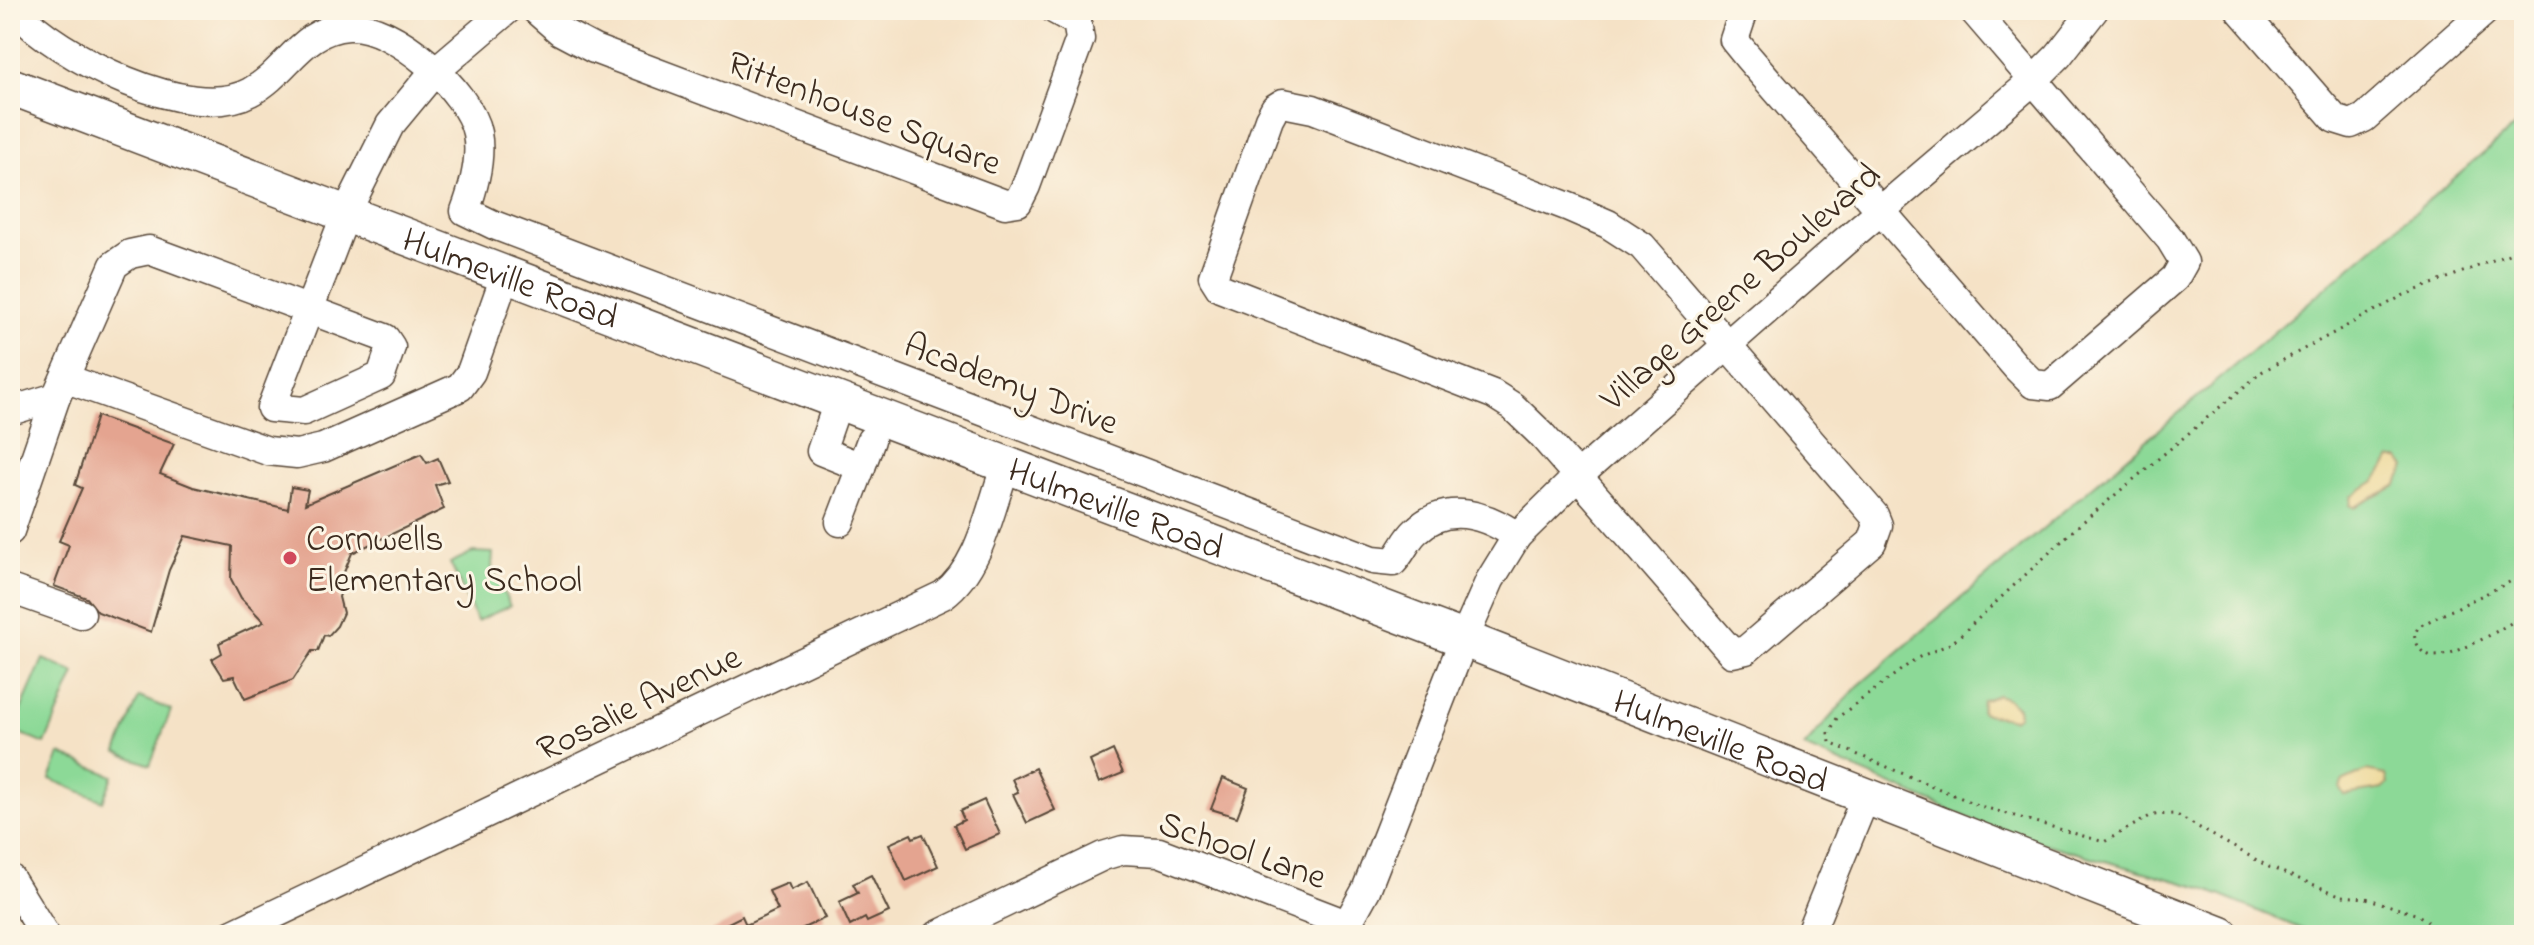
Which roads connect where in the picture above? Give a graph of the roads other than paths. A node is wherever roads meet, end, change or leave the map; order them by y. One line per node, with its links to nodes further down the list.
1 (15, 10): 10 (street)
2 (507, 10): 10 (street)
3 (536, 10): 4 (street, Rittenhouse Square)
4 (1055, 10)
5 (1744, 10): 14 (street)
6 (1973, 10): 11 (street)
7 (2094, 10): 11 (street, Village Greene Boulevard)
8 (2240, 10): 9 (street)
9 (2486, 10)
10 (433, 73): 13 (street); 26 (street, Academy Drive)
11 (2034, 80): 14 (street, Village Greene Boulevard); 14 (street)
12 (13, 93): 13 (main road, Hulmeville Road)
13 (347, 211): 15 (main road, Hulmeville Road); 17 (street)
14 (1880, 211): 16 (street, Village Greene Boulevard)
15 (505, 276): 17 (street); 18 (main road, Hulmeville Road)
16 (1728, 345): 23 (street, Village Greene Boulevard); 23 (street); 23 (street)
17 (62, 388): 19 (street); 25 (street)
18 (838, 402): 21 (main road, Hulmeville Road); 22 (street)
19 (10, 411)
20 (871, 440): 22 (street)
21 (1006, 465): 29 (main road, Hulmeville Road); 34 (street, Rosalie Avenue)
22 (861, 467): 24 (street)
23 (1577, 477): 26 (street, Village Greene Boulevard)
24 (840, 522)
25 (10, 531)
26 (1517, 536): 29 (street, Village Greene Boulevard)
27 (10, 589): 28 (street)
28 (81, 614)
29 (1464, 639): 30 (main road, Hulmeville Road); 32 (street, Village Greene Boulevard)
30 (1865, 798): 36 (street); 37 (main road, Hulmeville Road)
31 (10, 878): 33 (street)
32 (1345, 930): 35 (street, School Lane)
33 (45, 935)
34 (231, 935)
35 (938, 935)
36 (1809, 935)
37 (2221, 935)

